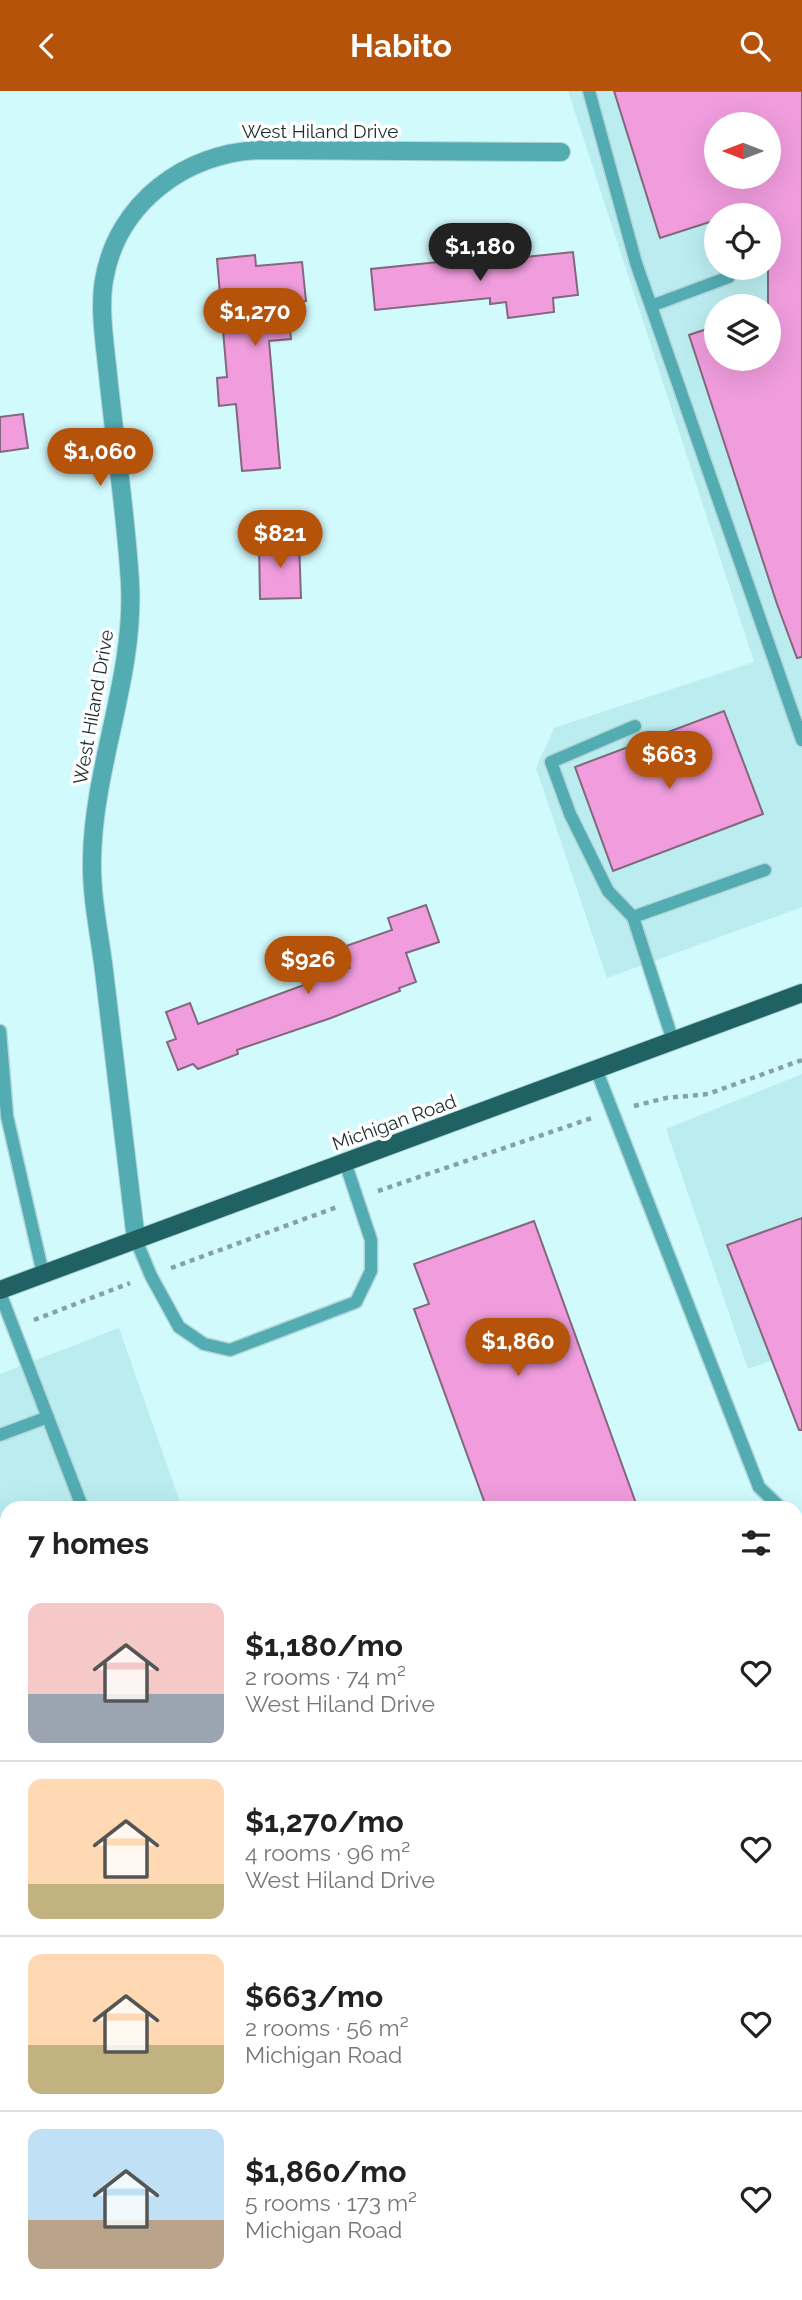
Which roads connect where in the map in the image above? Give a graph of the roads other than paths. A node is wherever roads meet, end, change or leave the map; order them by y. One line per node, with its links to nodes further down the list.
1 (589, 91): 4 (lane)
2 (561, 152): 15 (street, West Hiland Drive)
3 (721, 280): 4 (lane)
4 (651, 306): 6 (lane)
5 (635, 726): 8 (lane)
6 (802, 740)
7 (765, 870): 8 (lane)
8 (633, 917): 11 (lane)
9 (802, 993): 11 (main road, Michigan Road)
10 (0, 1031): 13 (lane)
11 (673, 1041): 12 (main road, Michigan Road)
12 (596, 1069): 14 (main road, Michigan Road); 21 (lane)
13 (3, 1118): 16 (lane)
14 (345, 1162): 15 (main road, Michigan Road); 15 (lane)
15 (136, 1240): 16 (main road, Michigan Road)
16 (43, 1274): 17 (main road, Michigan Road)
17 (0, 1292): 18 (lane)
18 (48, 1417): 19 (lane); 20 (lane)
19 (0, 1435)
20 (80, 1501)
21 (774, 1501)

